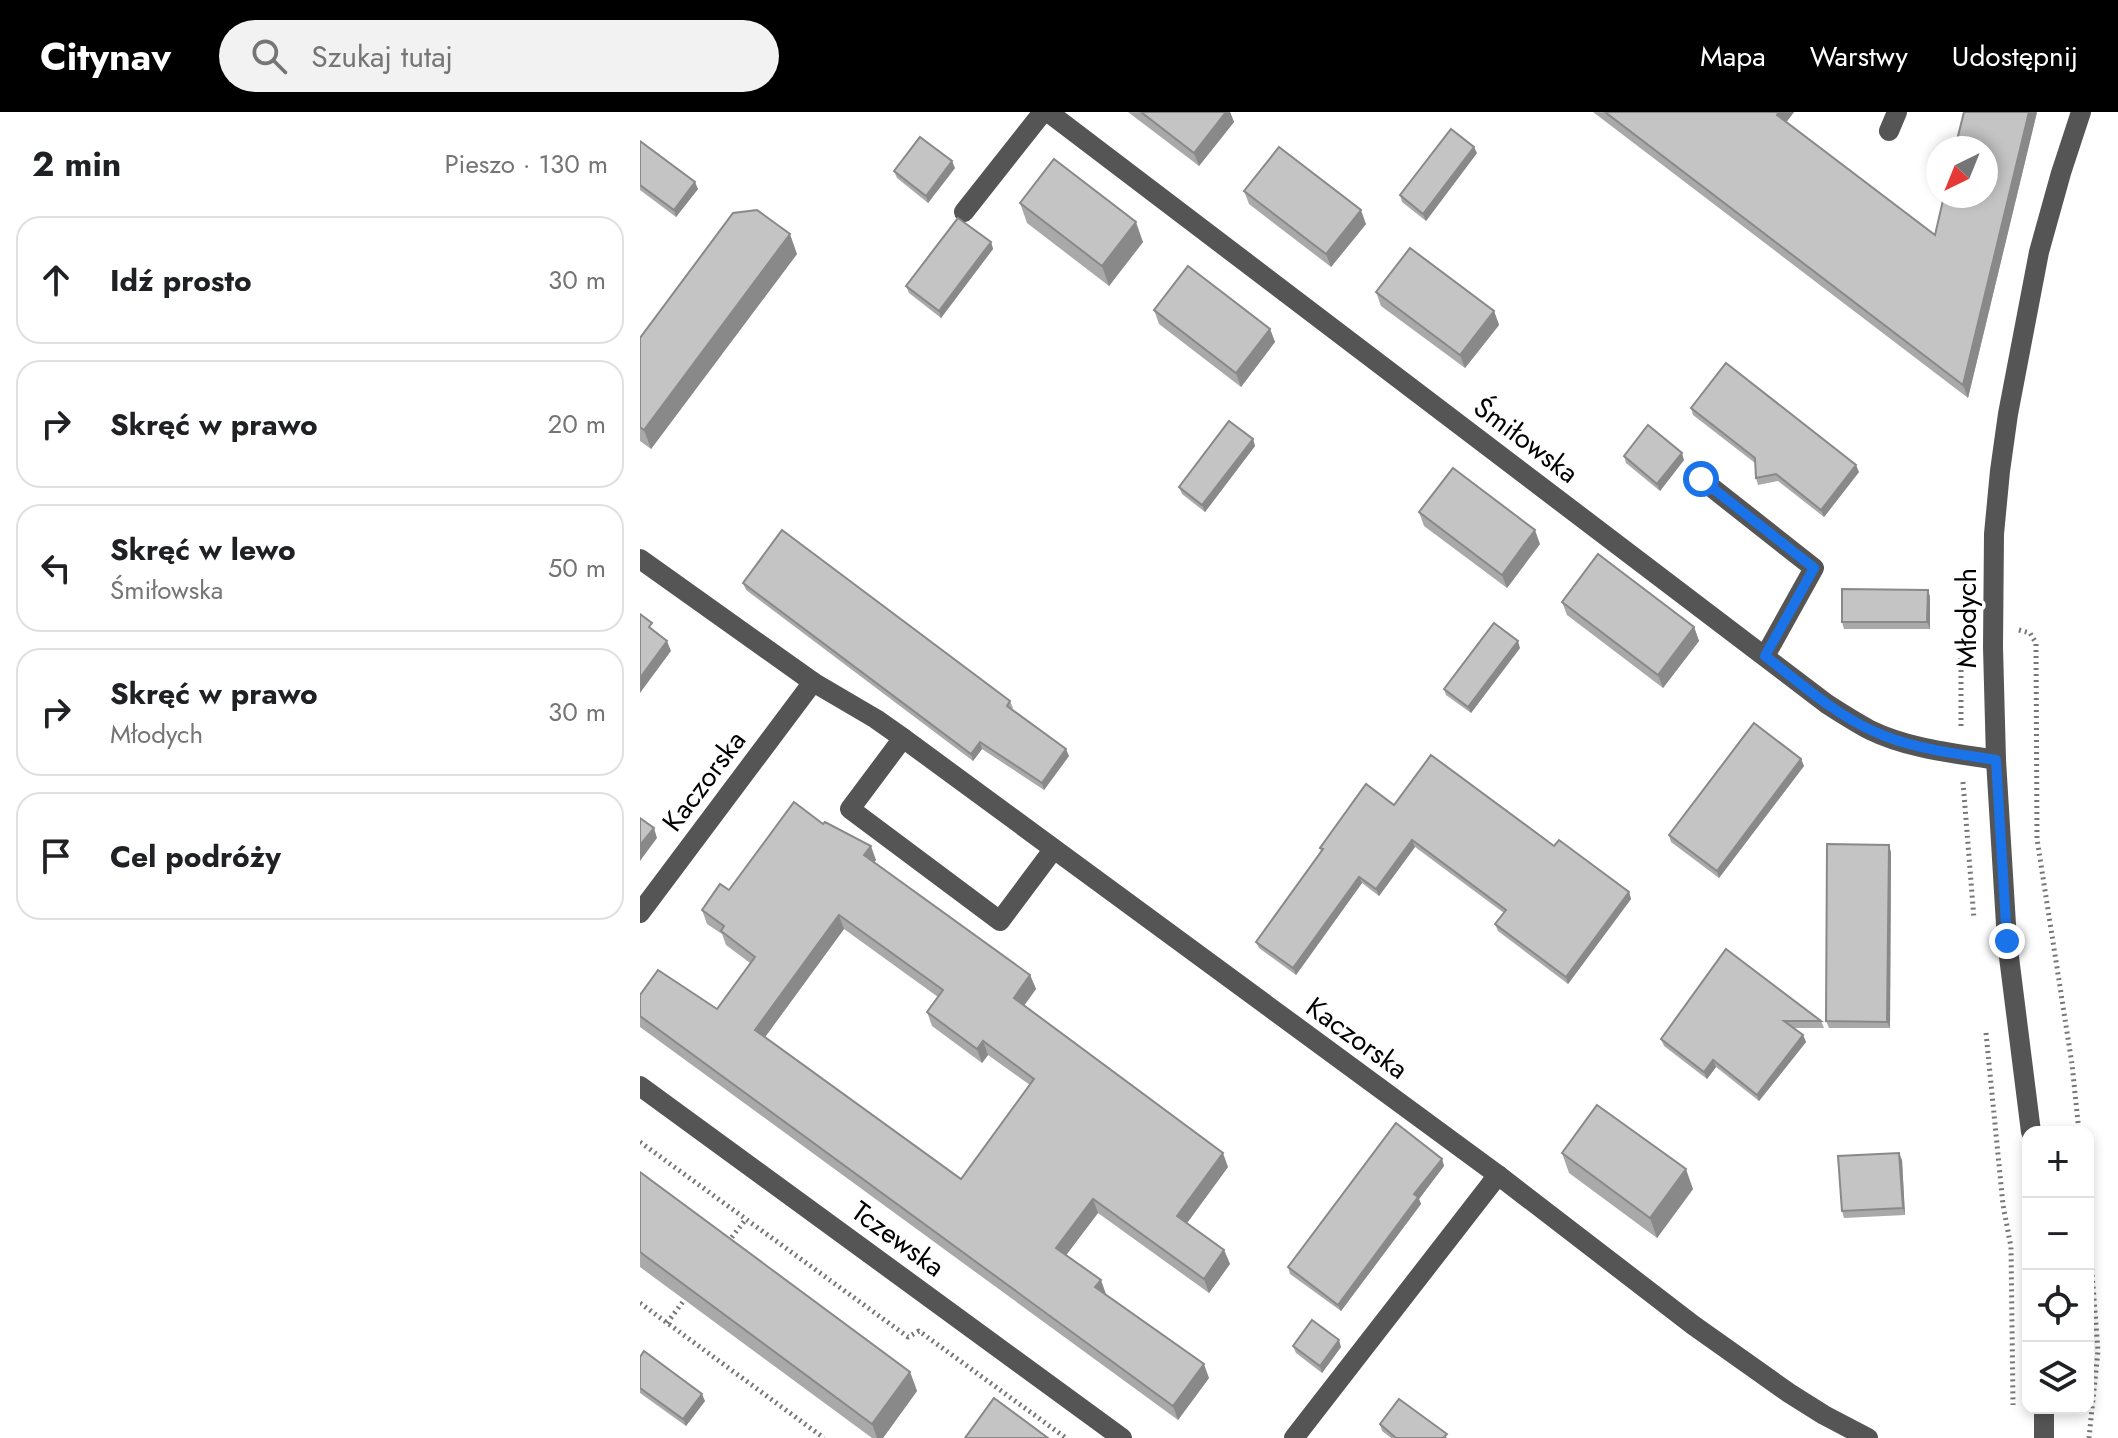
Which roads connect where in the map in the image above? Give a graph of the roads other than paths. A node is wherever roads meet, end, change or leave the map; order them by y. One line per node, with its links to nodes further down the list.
1 (1045, 112): 3 (street); 6 (street, Śmiłowska)
2 (2081, 112): 9 (street, Młodych)
3 (964, 212)
4 (1701, 479): 6 (street)
5 (640, 559): 7 (street, Kaczorska)
6 (1765, 656): 9 (street, Śmiłowska)
7 (813, 682): 8 (street, Kaczorska); 11 (street, Kaczorska)
8 (903, 738): 10 (street, Kaczorska); 10 (street)
9 (1996, 760): 13 (street, Młodych)
10 (1053, 850): 14 (street, Kaczorska)
11 (640, 913)
12 (640, 1086): 16 (street, Tczewska)
13 (2030, 1126)
14 (1498, 1175): 17 (street); 18 (street, Kaczorska)
15 (2044, 1414): 19 (street)
16 (1122, 1438)
17 (1294, 1438)
18 (1868, 1438)
19 (2044, 1438)

